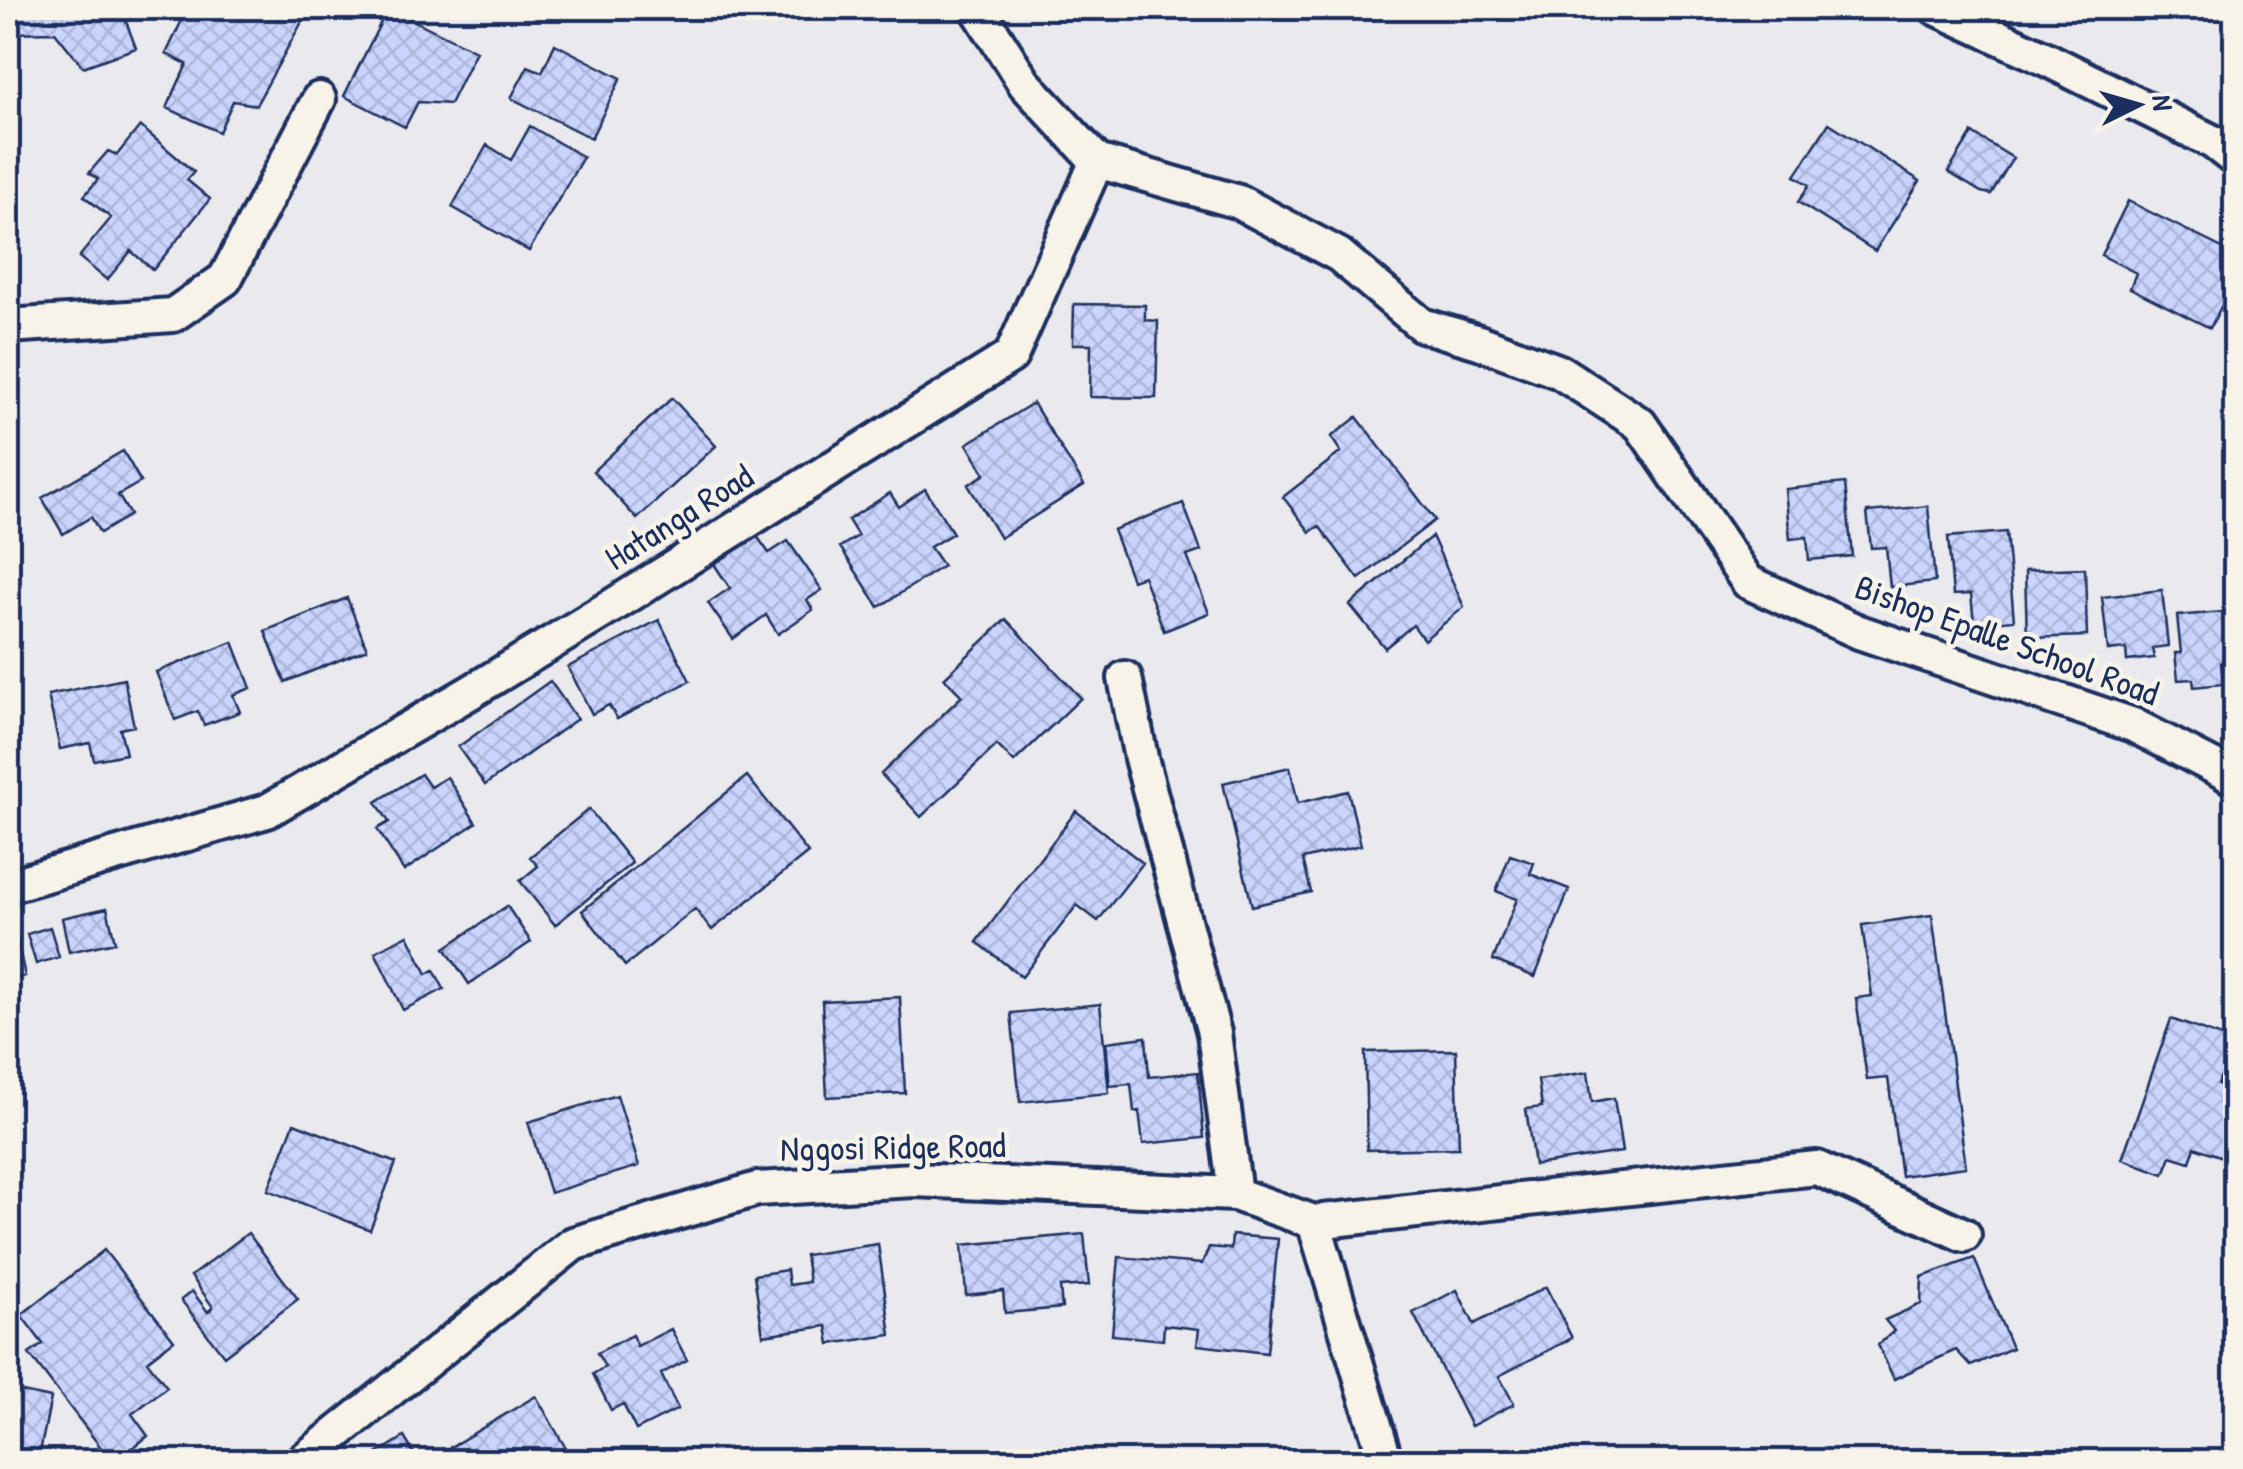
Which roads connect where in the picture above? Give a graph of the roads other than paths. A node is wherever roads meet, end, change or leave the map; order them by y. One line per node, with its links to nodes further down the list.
1 (977, 8): 4 (street)
2 (1936, 8): 5 (street)
3 (319, 99): 6 (street)
4 (1097, 160): 8 (street, Bishop Epalle School Road); 9 (street, Hatanga Road)
5 (2236, 160)
6 (8, 326)
7 (1125, 678): 10 (street)
8 (2236, 780)
9 (8, 886)
10 (1235, 1194): 11 (street, Nggosi Ridge Road); 13 (street, Nggosi Ridge Road)
11 (1314, 1222): 12 (street); 14 (street)
12 (1964, 1235)
13 (301, 1462)
14 (1386, 1462)

